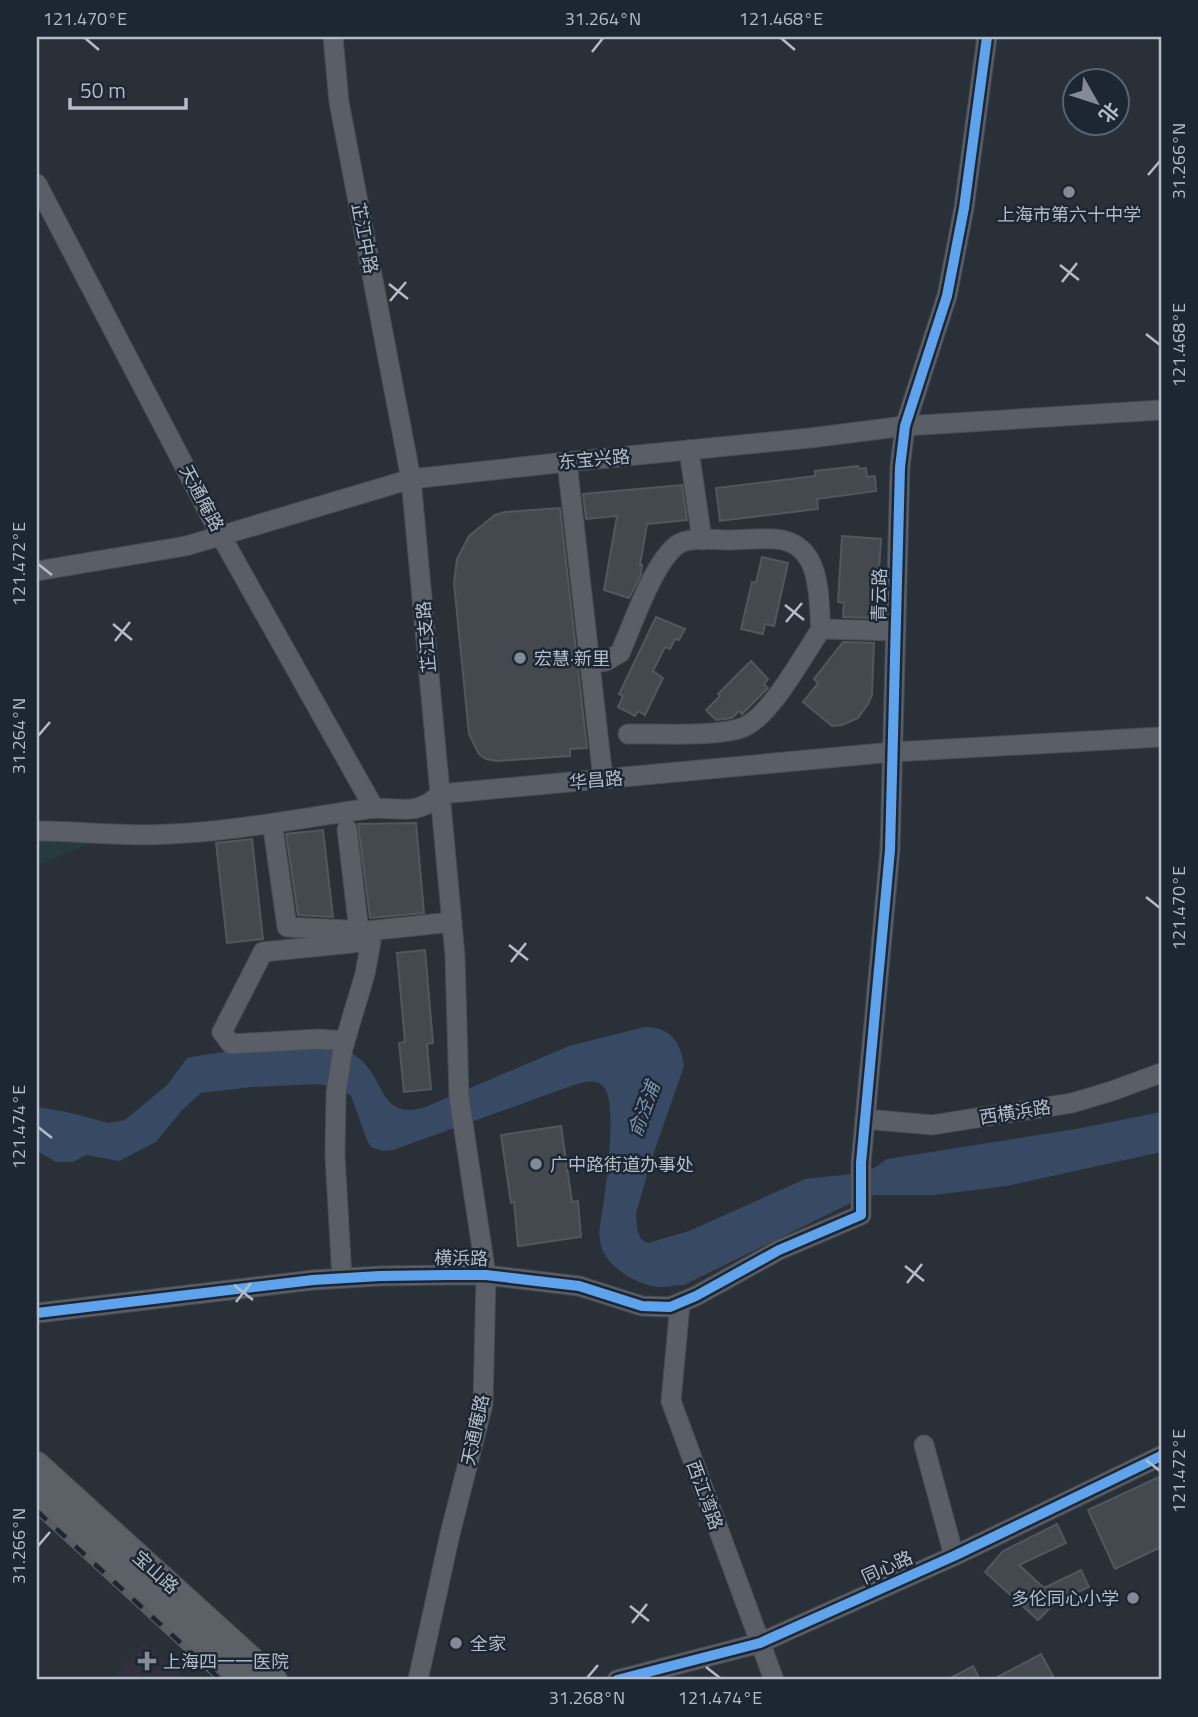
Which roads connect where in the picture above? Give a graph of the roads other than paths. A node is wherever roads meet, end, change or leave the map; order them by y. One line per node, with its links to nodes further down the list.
1 (333, 37): 8 (street, 芷江中路)
2 (987, 37): 5 (street, 青云路)
3 (37, 184): 9 (street, 天通庵路)
4 (1161, 410): 5 (street, 东宝兴路)
5 (905, 426): 6 (street, 东宝兴路); 13 (street, 青云路)
6 (689, 450): 7 (street, 东宝兴路); 10 (street)
7 (567, 461): 8 (street, 东宝兴路); 14 (street)
8 (411, 479): 9 (street, 东宝兴路); 19 (street, 芷江支路)
9 (222, 536): 11 (street, 东宝兴路); 20 (street, 天通庵路)
10 (702, 540): 12 (street); 14 (street)
11 (37, 571)
12 (821, 629): 13 (street); 15 (street)
13 (896, 631): 17 (street, 青云路)
14 (590, 663): 18 (street)
15 (628, 734)
16 (1161, 737): 17 (street, 华昌路)
17 (893, 752): 18 (street, 华昌路); 28 (street, 青云路)
18 (603, 779): 19 (street, 华昌路)
19 (440, 794): 20 (street, 华昌路); 24 (street)
20 (374, 808): 22 (street, 华昌路)
21 (347, 829): 25 (street)
22 (37, 831)
23 (274, 835): 25 (street)
24 (452, 922): 25 (street); 30 (street, 天通庵路)
25 (359, 931)
26 (344, 1045): 26 (street); 31 (street)
27 (1161, 1073): 28 (street, 西横浜路)
28 (864, 1119): 29 (street, 青云路)
29 (861, 1212): 32 (street, 横浜路)
30 (486, 1275): 31 (street, 横浜路); 32 (street, 横浜路); 42 (street, 天通庵路)
31 (342, 1278): 33 (street, 横浜路)
32 (680, 1304): 39 (street, 西江湾路)
33 (37, 1313)
34 (924, 1445): 38 (street)
35 (1161, 1456): 38 (street, 同心路)
36 (37, 1464): 41 (main road, 宝山路)
37 (37, 1494): 40 (main road, 宝山路)
38 (954, 1556): 39 (street, 同心路)
39 (760, 1643): 43 (street, 同心路); 44 (street, 西江湾路)
40 (245, 1680)
41 (275, 1680)
42 (418, 1680)
43 (617, 1680)
44 (775, 1680)

